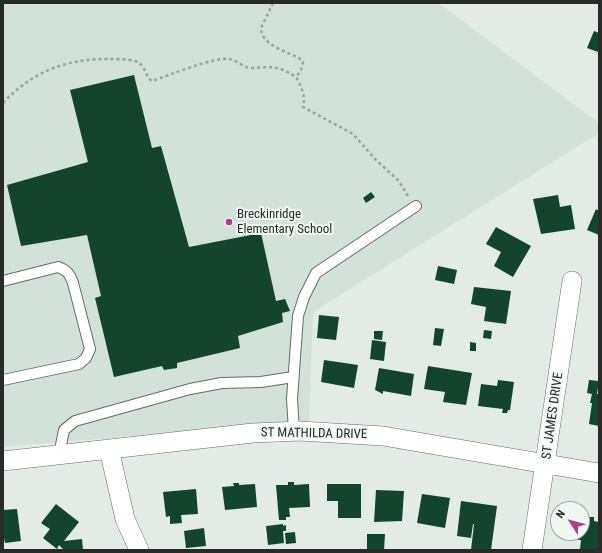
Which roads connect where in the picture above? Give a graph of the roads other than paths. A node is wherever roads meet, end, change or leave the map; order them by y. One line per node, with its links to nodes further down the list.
1 (416, 206): 4 (lane)
2 (3, 281): 5 (lane)
3 (572, 281): 10 (street, ST JAMES DRIVE)
4 (293, 377): 6 (lane); 8 (lane)
5 (3, 380)
6 (294, 431): 7 (street, ST MATHILDA DRIVE); 10 (street, ST MATHILDA DRIVE)
7 (109, 450): 8 (street, ST MATHILDA DRIVE); 12 (street)
8 (60, 455): 9 (street, ST MATHILDA DRIVE)
9 (3, 461)
10 (546, 464): 11 (street, ST MATHILDA DRIVE); 13 (street, ST JAMES DRIVE)
11 (599, 473)
12 (139, 550)
13 (532, 550)

